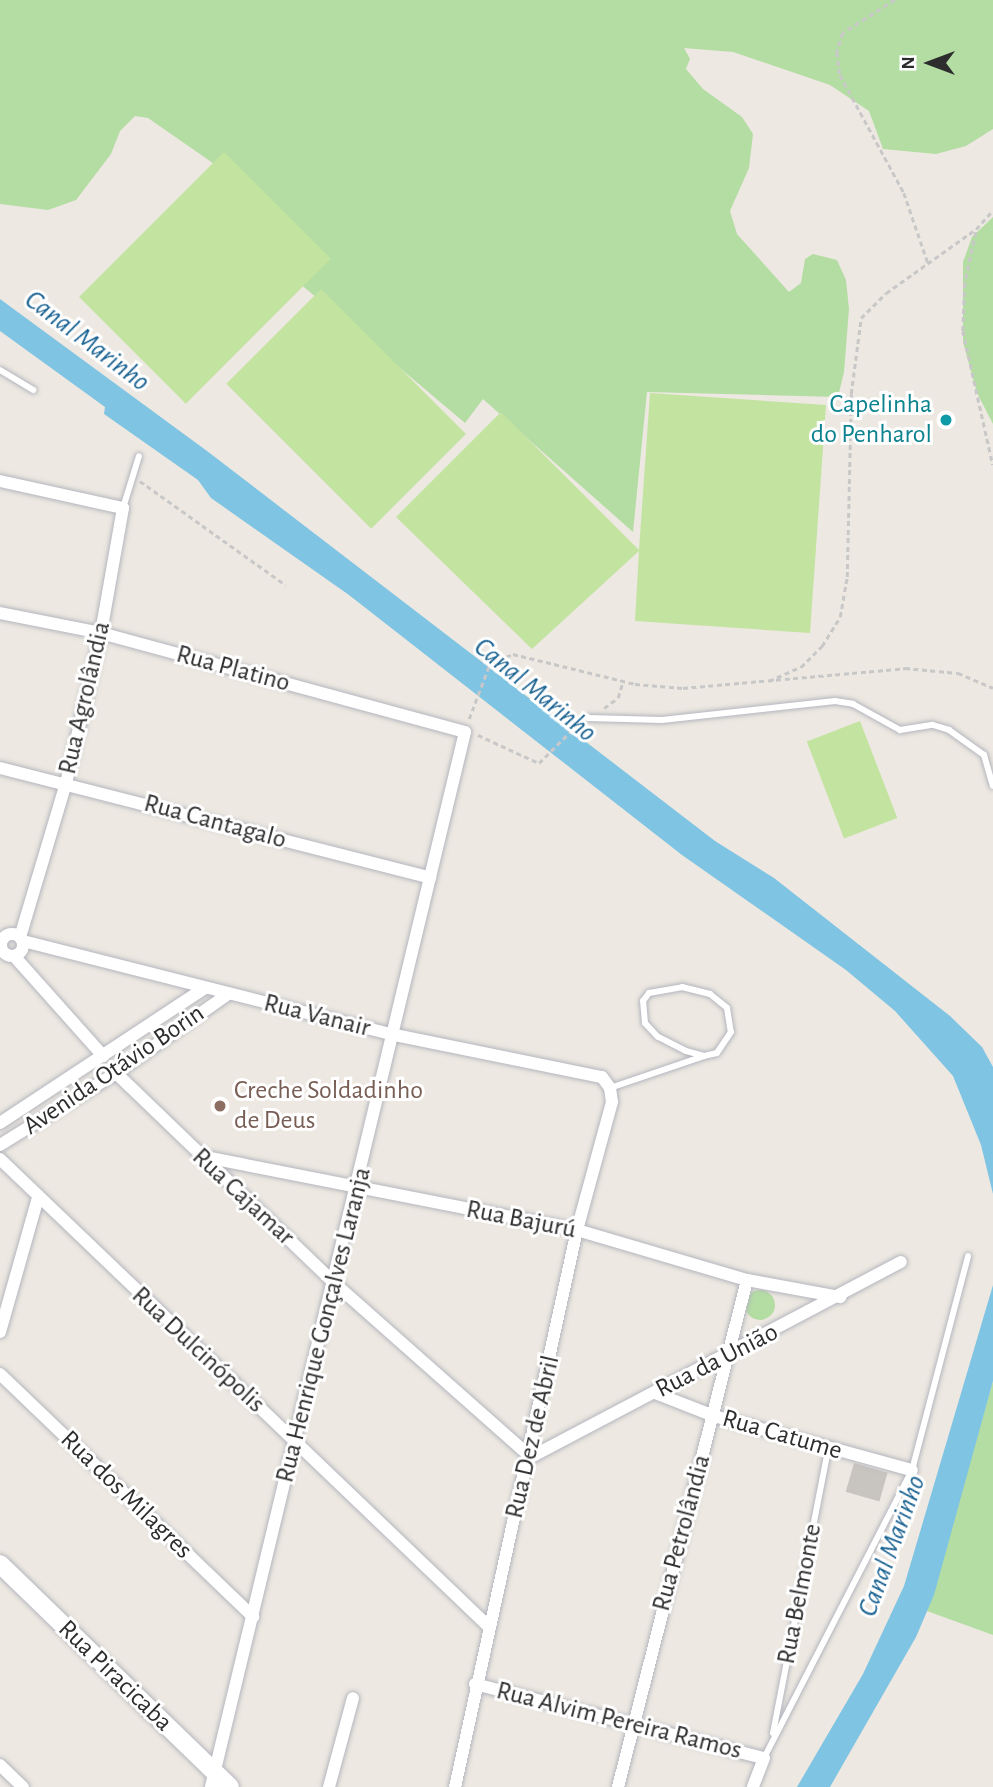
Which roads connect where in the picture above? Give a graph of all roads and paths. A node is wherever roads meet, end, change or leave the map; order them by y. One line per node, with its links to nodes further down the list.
1 (895, 0): 4 (path)
2 (993, 210): 3 (path)
3 (976, 229): 4 (path); 8 (path)
4 (928, 263): 15 (path)
5 (0, 370): 6 (lane)
6 (33, 390)
7 (139, 456): 9 (lane, Rua Agrolândia)
8 (993, 465)
9 (134, 477): 11 (lane, Rua Agrolândia); 12 (path)
10 (0, 481): 11 (street)
11 (123, 508): 14 (street, Rua Agrolândia)
12 (286, 585)
13 (0, 612): 14 (street, Rua Platino)
14 (100, 634): 19 (street, Rua Platino); 21 (street, Rua Agrolândia)
15 (766, 682): 16 (path); 19 (path)
16 (993, 688)
17 (588, 718): 22 (lane)
18 (572, 730): 19 (path)
19 (465, 732): 23 (street, Rua Henrique Gonçalves Laranja)
20 (0, 768): 21 (street, Rua Cantagalo)
21 (66, 783): 23 (street, Rua Cantagalo); 25 (street, Rua Agrolândia)
22 (993, 786)
23 (430, 878): 29 (street, Rua Henrique Gonçalves Laranja)
24 (1, 938): 25 (street); 26 (street)
25 (21, 939): 26 (street); 27 (street, Rua Vanair)
26 (14, 956): 30 (street)
27 (205, 988): 28 (street, Rua Vanair); 30 (street, Avenida Otávio Borin)
28 (228, 994): 29 (street, Rua Vanair); 32 (street, Avenida Otávio Borin)
29 (395, 1035): 33 (street, Rua Vanair); 38 (street, Rua Henrique Gonçalves Laranja)
30 (103, 1056): 34 (street, Avenida Otávio Borin)
31 (704, 1056): 31 (lane); 33 (lane)
32 (117, 1073): 35 (street, Avenida Otávio Borin); 36 (street, Rua Cajamar)
33 (610, 1088): 40 (street, Rua Dez de Abril)
34 (0, 1123)
35 (0, 1145)
36 (200, 1156): 38 (street, Rua Bajurú); 44 (street, Rua Cajamar)
37 (0, 1159): 39 (street, Rua Dulcinópolis)
38 (357, 1188): 40 (street, Rua Bajurú); 44 (street, Rua Henrique Gonçalves Laranja)
39 (38, 1198): 46 (street); 51 (street, Rua Dulcinópolis)
40 (577, 1230): 43 (street, Rua Bajurú); 53 (street, Rua Dez de Abril)
41 (968, 1256): 54 (lane)
42 (901, 1262): 45 (street, Rua da União)
43 (747, 1280): 45 (street, Rua Bajurú); 47 (street, Rua Petrolândia)
44 (333, 1282): 51 (street, Rua Henrique Gonçalves Laranja); 53 (street, Rua Cajamar)
45 (840, 1297): 47 (street, Rua da União)
46 (0, 1332)
47 (730, 1354): 49 (street, Rua da União); 50 (street, Rua Petrolândia)
48 (0, 1374): 56 (street, Rua dos Milagres)
49 (654, 1393): 50 (street, Rua Catume); 53 (street, Rua da União)
50 (714, 1416): 52 (street, Rua Catume); 60 (street, Rua Petrolândia)
51 (296, 1442): 56 (street, Rua Henrique Gonçalves Laranja); 57 (street, Rua Dulcinópolis)
52 (828, 1450): 54 (street, Rua Catume); 61 (lane, Rua Belmonte)
53 (530, 1457): 57 (street, Rua Dez de Abril)
54 (912, 1470): 61 (lane)
55 (0, 1564): 64 (street, Rua Piracicaba)
56 (253, 1617): 64 (street, Rua Henrique Gonçalves Laranja)
57 (488, 1626): 58 (street, Rua Dez de Abril)
58 (475, 1684): 60 (street, Rua Alvim Pereira Ramos); 68 (street, Rua Dez de Abril)
59 (353, 1698): 67 (street)
60 (631, 1726): 62 (street, Rua Alvim Pereira Ramos); 69 (street, Rua Petrolândia)
61 (772, 1739): 62 (lane)
62 (764, 1758): 70 (street)
63 (0, 1765): 65 (street)
64 (213, 1779): 66 (street, Rua Piracicaba)
65 (23, 1787)
66 (230, 1787)
67 (329, 1787)
68 (455, 1787)
69 (618, 1787)
70 (753, 1787)

